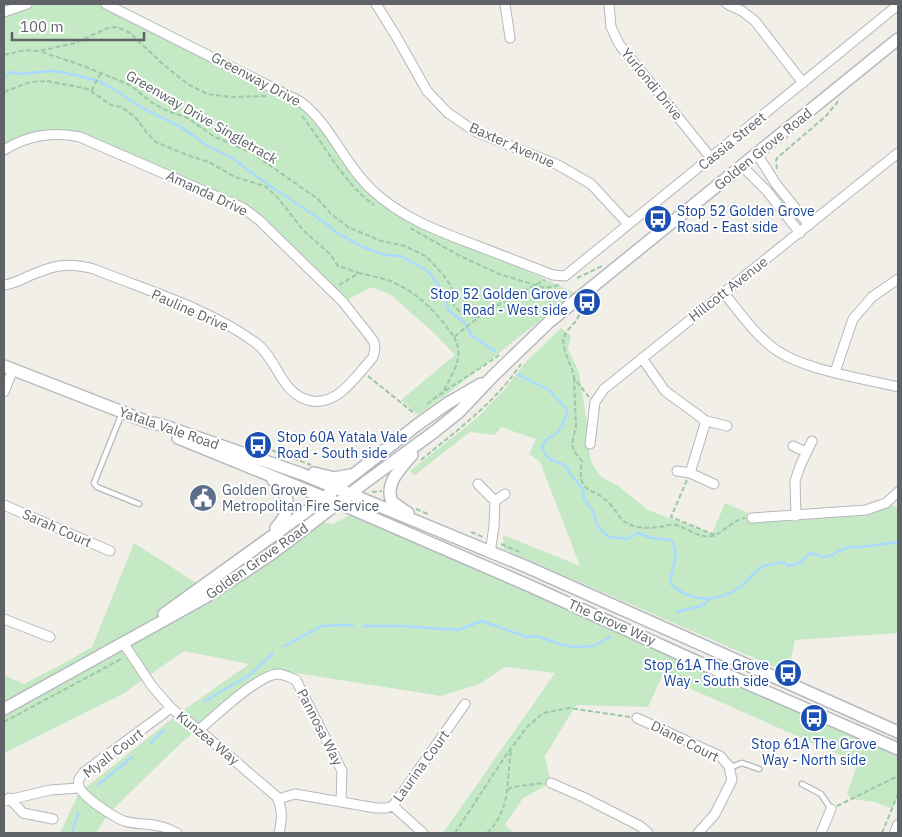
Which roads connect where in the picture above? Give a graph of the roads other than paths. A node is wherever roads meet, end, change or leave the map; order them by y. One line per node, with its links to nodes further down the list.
1 (22, 4): 8 (street)
2 (106, 4): 22 (street, Greenway Drive)
3 (505, 4): 9 (street)
4 (608, 4): 15 (street, Yurlondi Drive)
5 (727, 4): 11 (street)
6 (379, 5): 19 (street, Baxter Avenue)
7 (898, 5): 11 (street, Cassia Street)
8 (4, 12)
9 (510, 38)
10 (898, 38): 14 (main road, Golden Grove Road)
11 (803, 83): 15 (street, Cassia Street)
12 (4, 150): 27 (street, Amanda Drive)
13 (898, 153): 20 (street, Hillcott Avenue)
14 (757, 154): 16 (main road, Golden Grove Road); 17 (street)
15 (711, 158): 19 (street, Cassia Street)
16 (742, 166): 18 (street); 30 (main road, Golden Grove Road)
17 (776, 184): 18 (street); 20 (street)
18 (768, 192): 21 (street)
19 (628, 224): 22 (street, Cassia Street)
20 (809, 225): 21 (street, Hillcott Avenue)
21 (800, 233): 25 (street, Hillcott Avenue)
22 (565, 276)
23 (898, 279): 29 (street)
24 (4, 285): 27 (street, Pauline Drive)
25 (724, 293): 26 (street, Hillcott Avenue); 29 (street)
26 (642, 358): 34 (street); 39 (street, Hillcott Avenue)
27 (369, 362)
28 (8, 368): 32 (street); 33 (main road, Yatala Vale Road)
29 (835, 372): 31 (street)
30 (493, 376): 37 (main road, Golden Grove Road); 44 (main road, Golden Grove Road)
31 (898, 386)
32 (4, 392)
33 (122, 412): 35 (main road, Yatala Vale Road); 56 (lane)
34 (706, 421): 36 (street); 45 (street)
35 (148, 422): 42 (main road, Yatala Vale Road); 46 (main road)
36 (727, 426)
37 (434, 432): 51 (main road, Golden Grove Road); 60 (main road)
38 (812, 440): 41 (street)
39 (590, 444)
40 (793, 446): 41 (street)
41 (806, 452): 58 (street)
42 (279, 465): 44 (main road); 49 (main road, Yatala Vale Road)
43 (677, 471): 45 (street)
44 (355, 473): 49 (main road, Golden Grove Road)
45 (690, 473): 48 (street)
46 (264, 474): 53 (main road); 61 (main road)
47 (478, 484): 54 (street)
48 (714, 484)
49 (335, 488): 51 (main road, The Grove Way); 53 (main road, Golden Grove Road)
50 (898, 492): 58 (street)
51 (349, 494): 55 (main road, Golden Grove Road); 60 (main road, The Grove Way)
52 (505, 494): 54 (street)
53 (324, 498): 55 (main road, The Grove Way); 61 (main road, Golden Grove Road)
54 (495, 501): 63 (street)
55 (338, 503): 66 (main road, Golden Grove Road); 73 (main road, The Grove Way)
56 (138, 504)
57 (4, 505): 62 (street, Sarah Court)
58 (796, 516): 59 (street)
59 (750, 518)
60 (465, 536): 63 (main road, The Grove Way)
61 (267, 539): 66 (main road, Golden Grove Road)
62 (110, 551)
63 (490, 553): 72 (main road, The Grove Way)
64 (4, 619): 65 (street)
65 (50, 637)
66 (126, 642): 68 (street, Kunzea Way); 69 (main road, Golden Grove Road)
67 (465, 704): 82 (street, Laurina Court)
68 (171, 708): 71 (street, Kunzea Way); 78 (street, Myall Court)
69 (4, 709)
70 (637, 718): 74 (street, Diane Court)
71 (199, 730): 80 (street, Kunzea Way); 81 (street, Pannosa Way)
72 (898, 732)
73 (898, 750)
74 (729, 768): 75 (lane, Diane Court); 90 (street, Diane Court)
75 (759, 769)
76 (551, 783): 89 (street)
77 (802, 784): 83 (lane)
78 (79, 788): 79 (street); 86 (street, Myall Court)
79 (7, 800): 84 (street)
80 (278, 800): 81 (street, Laurina Court); 87 (street)
81 (340, 801): 82 (street, Laurina Court)
82 (393, 806): 88 (street)
83 (831, 809): 91 (street)
84 (53, 819)
85 (898, 825): 92 (street)
86 (177, 833)
87 (279, 833)
88 (423, 833)
89 (648, 833)
90 (698, 833)
91 (821, 833)
92 (895, 833)

